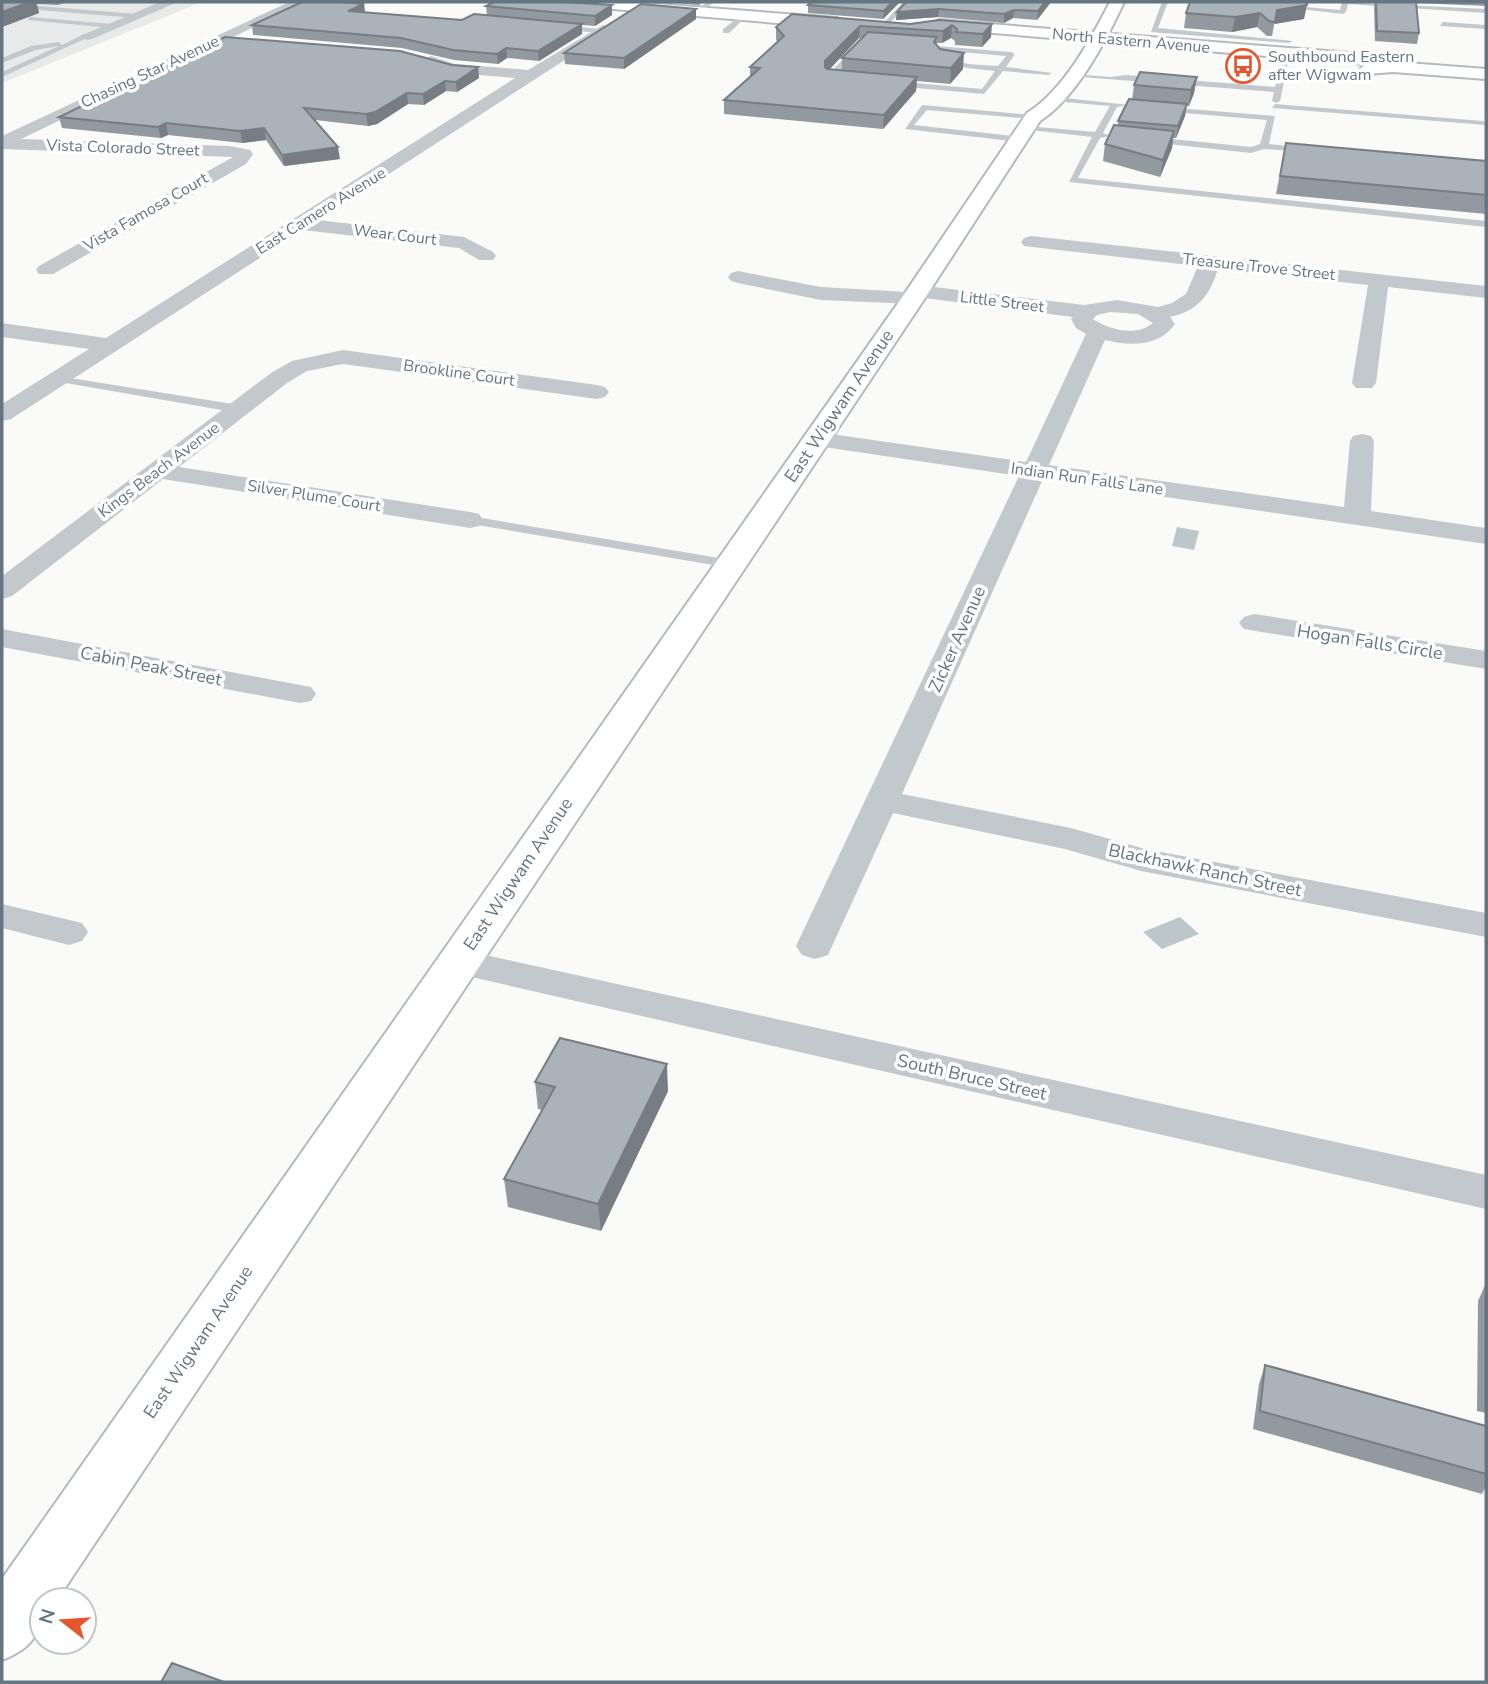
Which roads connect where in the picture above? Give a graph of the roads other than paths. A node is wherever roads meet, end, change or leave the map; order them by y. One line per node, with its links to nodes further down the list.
1 (22, 2): 11 (lane)
2 (171, 2): 18 (street)
3 (299, 2): 32 (street, Chasing Star Avenue)
4 (578, 2): 14 (main road)
5 (711, 2): 16 (lane)
6 (907, 2): 23 (lane)
7 (1117, 2): 41 (main road)
8 (1166, 2): 37 (lane)
9 (1322, 2): 10 (lane)
10 (1345, 2): 12 (lane); 15 (lane)
11 (4, 4): 18 (lane)
12 (1295, 4): 13 (lane); 20 (lane)
13 (1282, 6)
14 (639, 7): 16 (main road); 29 (street, East Camero Avenue)
15 (1486, 11)
16 (697, 12): 17 (main road)
17 (746, 15): 23 (main road); 30 (lane)
18 (136, 16): 24 (street)
19 (15, 18): 24 (lane)
20 (1293, 19)
21 (1086, 20): 41 (main road)
22 (1443, 24): 26 (lane)
23 (868, 25): 27 (main road)
24 (111, 26): 31 (street)
25 (545, 26): 29 (lane)
26 (1486, 27)
27 (910, 28): 35 (main road); 41 (main road, North Eastern Avenue)
28 (1291, 30): 37 (lane)
29 (600, 31): 40 (street, East Camero Avenue)
30 (726, 31)
31 (87, 36): 34 (lane)
32 (219, 39): 33 (street); 62 (street, Chasing Star Avenue)
33 (245, 41)
34 (73, 42): 38 (lane); 43 (lane)
35 (950, 43): 39 (lane); 39 (lane); 39 (lane); 41 (main road)
36 (414, 57): 40 (street)
37 (1286, 59): 41 (main road); 42 (main road); 48 (lane); 49 (lane)
38 (2, 61)
39 (1000, 69): 41 (lane)
40 (535, 72): 66 (street, East Camero Avenue)
41 (1058, 74): 45 (main road, East Wigwam Avenue); 45 (main road, East Wigwam Avenue); 50 (lane); 55 (lane); 58 (lane); 59 (lane); 75 (main road, East Wigwam Avenue)
42 (1486, 74)
43 (2, 75)
44 (1227, 75): 46 (lane)
45 (1072, 76): 47 (lane)
46 (1126, 77): 47 (lane); 49 (lane)
47 (1111, 79): 50 (lane)
48 (1267, 79)
49 (1279, 90): 52 (lane)
50 (1096, 103): 51 (lane)
51 (1115, 104): 53 (lane); 59 (lane)
52 (1275, 106): 56 (lane); 57 (lane)
53 (1141, 107)
54 (1154, 108): 56 (lane)
55 (971, 111): 58 (lane); 58 (lane)
56 (1272, 118): 63 (lane)
57 (1485, 125)
58 (955, 132)
59 (1098, 135): 60 (lane); 67 (lane)
60 (1111, 137)
61 (1139, 139): 63 (lane)
62 (2, 143): 65 (street, Vista Colorado Street)
63 (1264, 146): 64 (lane)
64 (1319, 150)
65 (244, 154): 71 (street, Vista Famosa Court)
66 (301, 224): 69 (street, Wear Court); 79 (street, East Camero Avenue)
67 (1486, 224)
68 (1031, 242): 70 (street, Treasure Trove Street)
69 (486, 256)
70 (1210, 262): 73 (street, Treasure Trove Street); 76 (street)
71 (46, 270)
72 (738, 277): 75 (street, Little Street)
73 (1378, 280): 74 (street, Treasure Trove Street); 82 (street)
74 (1486, 292)
75 (915, 294): 77 (street, Little Street); 86 (main road, East Wigwam Avenue)
76 (1157, 314): 77 (street); 77 (street, Little Street)
77 (1092, 322): 89 (street, Zicker Avenue)
78 (2, 330): 79 (street)
79 (111, 345): 81 (street, East Camero Avenue)
80 (321, 359): 83 (street, Brookline Court); 84 (street, Kings Beach Avenue)
81 (58, 379): 84 (lane); 85 (street, East Camero Avenue)
82 (1364, 383)
83 (597, 391)
84 (239, 409): 88 (street, Kings Beach Avenue)
85 (2, 414)
86 (817, 439): 89 (street, Indian Run Falls Lane); 93 (main road, East Wigwam Avenue)
87 (1362, 441): 90 (street)
88 (158, 471): 91 (street, Silver Plume Court); 94 (street, Kings Beach Avenue)
89 (1033, 471): 90 (street, Indian Run Falls Lane); 99 (street, Zicker Avenue)
90 (1357, 517): 92 (street, Indian Run Falls Lane)
91 (470, 520): 93 (lane)
92 (1486, 536)
93 (731, 564): 104 (main road, East Wigwam Avenue)
94 (2, 590)
95 (1254, 623): 97 (street, Hogan Falls Circle)
96 (2, 638): 98 (street, Cabin Peak Street)
97 (1486, 660)
98 (300, 694)
99 (883, 801): 101 (street, Blackhawk Ranch Street); 103 (street, Zicker Avenue)
100 (2, 916): 102 (street)
101 (1486, 925)
102 (69, 932)
103 (815, 946)
104 (458, 962): 105 (street, South Bruce Street); 106 (main road, East Wigwam Avenue)
105 (1486, 1192)
106 (2, 1630)

